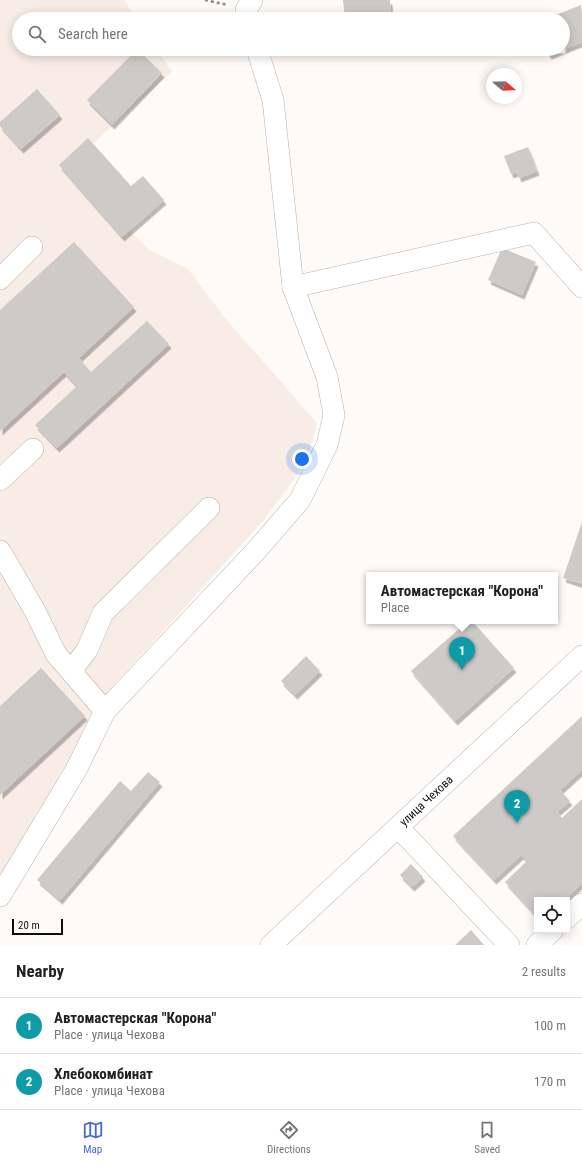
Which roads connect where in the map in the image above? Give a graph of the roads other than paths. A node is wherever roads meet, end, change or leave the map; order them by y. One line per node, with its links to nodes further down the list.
1 (260, 56): 4 (street)
2 (32, 247): 3 (street)
3 (0, 279)
4 (293, 287): 5 (street); 12 (street)
5 (582, 287)
6 (33, 449): 7 (street)
7 (0, 480)
8 (209, 508): 11 (street)
9 (0, 551): 11 (street)
10 (582, 656): 13 (street, улица Чехова)
11 (71, 671): 12 (street)
12 (105, 711): 14 (street)
13 (398, 827): 18 (street, улица Чехова); 19 (street)
14 (0, 896)
15 (582, 904): 16 (street)
16 (570, 915)
17 (550, 933): 20 (street)
18 (271, 945)
19 (509, 945)
20 (537, 945)

